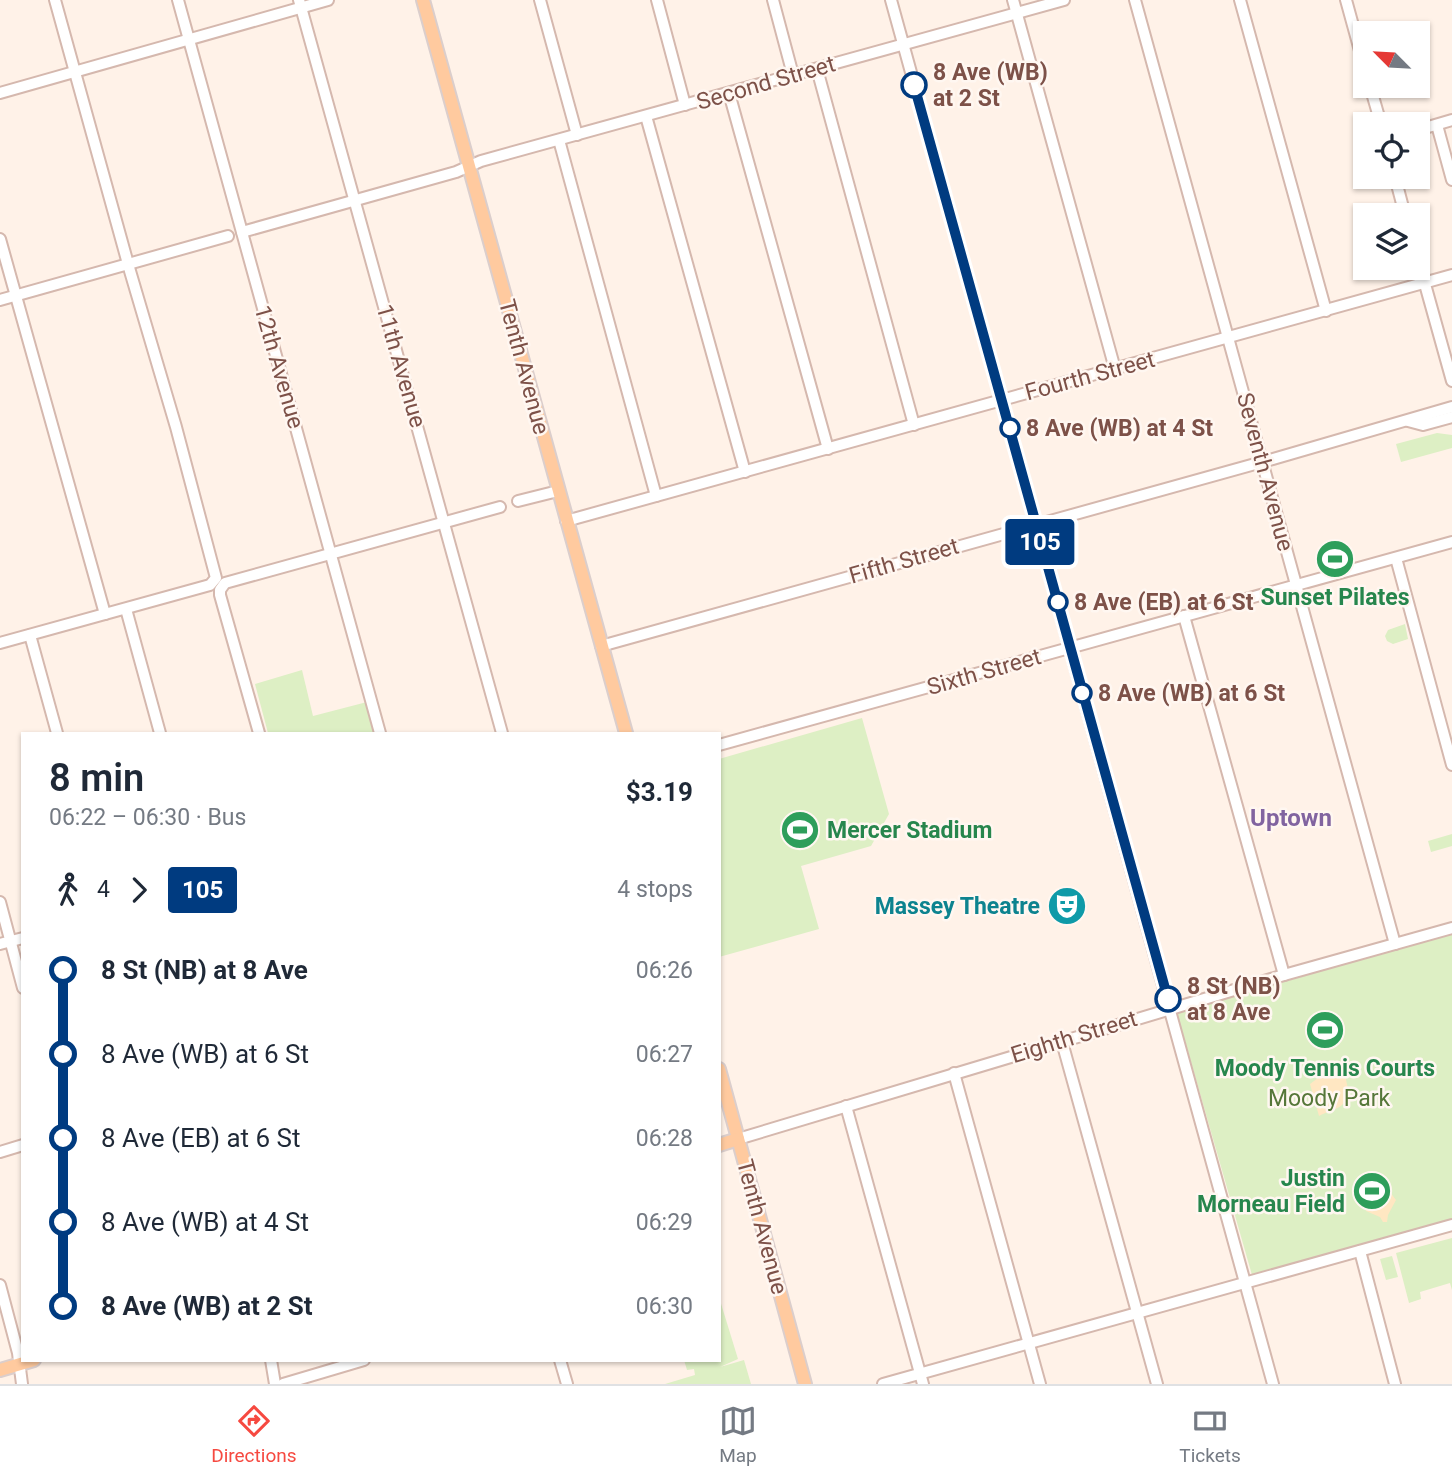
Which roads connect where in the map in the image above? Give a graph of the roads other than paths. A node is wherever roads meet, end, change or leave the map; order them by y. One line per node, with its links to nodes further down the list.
1 (55, 0): 20 (street)
2 (178, 0): 17 (street, 12th Avenue)
3 (328, 0): 14 (street)
4 (423, 0): 31 (main road, Tenth Avenue)
5 (540, 0): 29 (street)
6 (657, 0): 24 (street)
7 (773, 0): 21 (street)
8 (891, 0): 18 (street)
9 (1013, 0): 15 (street)
10 (1064, 0): 15 (street, Second Street)
11 (1135, 0): 44 (street, Seventh Avenue)
12 (1240, 0): 43 (street)
13 (1346, 0): 16 (street)
14 (300, 4): 17 (street); 33 (street, 11th Avenue)
15 (1016, 13): 18 (street, Second Street); 45 (street)
16 (1353, 25)
17 (188, 39): 20 (street); 34 (street, 12th Avenue)
18 (903, 45): 19 (street, Second Street); 47 (street)
19 (817, 69): 21 (street, Second Street); 51 (street)
20 (75, 71): 22 (street); 37 (street)
21 (793, 75): 23 (street, Second Street)
22 (0, 93)
23 (729, 93): 24 (street, Second Street); 52 (street)
24 (685, 105): 25 (street, Second Street)
25 (646, 116): 29 (street, Second Street); 54 (street)
26 (1452, 120): 27 (street)
27 (1437, 125): 28 (street); 32 (street)
28 (1430, 127)
29 (577, 135): 30 (street, Second Street)
30 (559, 140): 31 (street, Second Street); 56 (street)
31 (469, 166): 33 (street, Second Street); 55 (main road, Tenth Avenue)
32 (1452, 180)
33 (355, 200): 34 (street, Second Street); 60 (street, 11th Avenue)
34 (242, 232): 63 (street, 12th Avenue)
35 (228, 236): 37 (street)
36 (0, 239): 41 (street)
37 (128, 264): 41 (street); 65 (street)
38 (1452, 275): 40 (street, Fourth Street)
39 (1423, 280): 40 (street)
40 (1424, 284): 43 (street, Fourth Street); 46 (street)
41 (15, 296): 42 (street); 68 (street)
42 (0, 300)
43 (1326, 311): 44 (street, Fourth Street)
44 (1228, 338): 45 (street, Fourth Street); 53 (street, Seventh Avenue)
45 (1115, 369): 47 (street, Fourth Street)
46 (1452, 381)
47 (1002, 401): 51 (street, Fourth Street); 61 (street)
48 (1452, 407): 50 (street, Fifth Street)
49 (1452, 418): 50 (street, Fifth Street)
50 (1408, 421): 53 (street, Fifth Street)
51 (914, 425): 52 (street, Fourth Street)
52 (828, 449): 54 (street, Fourth Street)
53 (1263, 462): 61 (street, Fifth Street); 66 (street, Seventh Avenue)
54 (745, 472): 56 (street, Fourth Street)
55 (558, 491): 57 (street); 59 (main road, Tenth Avenue)
56 (656, 496): 59 (street, Fourth Street)
57 (518, 501)
58 (500, 506): 60 (street)
59 (566, 521): 72 (main road, Tenth Avenue)
60 (444, 522): 63 (street); 78 (street, 11th Avenue)
61 (1035, 525): 72 (street, Fifth Street); 73 (street)
62 (1452, 542): 64 (street, Sixth Street)
63 (331, 552): 65 (street); 77 (street, 12th Avenue)
64 (1396, 558): 66 (street, Sixth Street); 81 (street)
65 (219, 583): 67 (street); 76 (street)
66 (1297, 585): 69 (street, Sixth Street); 85 (street, Seventh Avenue)
67 (126, 609): 68 (street); 75 (street)
68 (105, 614): 70 (street)
69 (1184, 616): 73 (street, Sixth Street); 86 (street)
70 (30, 635): 71 (street); 74 (street)
71 (0, 643)
72 (601, 646): 79 (main road, Tenth Avenue)
73 (1069, 648): 80 (street, Sixth Street); 88 (street)
74 (57, 732)
75 (159, 732)
76 (260, 732)
77 (380, 732)
78 (502, 732)
79 (626, 732)
80 (721, 744)
81 (1452, 765)
82 (0, 902): 84 (street)
83 (1452, 928): 85 (street, Eighth Street)
84 (5, 943): 87 (street)
85 (1395, 944): 86 (street, Eighth Street)
86 (1284, 975): 88 (street, Eighth Street)
87 (21, 983)
88 (1170, 1009): 89 (street, Eighth Street); 99 (street)
89 (1062, 1042): 90 (street, Eighth Street); 101 (street)
90 (954, 1073): 92 (street, Eighth Street); 102 (street)
91 (721, 1076): 93 (main road, Tenth Avenue)
92 (846, 1106): 93 (street, Eighth Street); 109 (street)
93 (738, 1139): 94 (main road); 114 (main road, Tenth Avenue)
94 (721, 1144)
95 (21, 1146): 96 (street)
96 (0, 1152)
97 (1452, 1225): 98 (street)
98 (1360, 1251): 99 (street); 119 (street)
99 (1245, 1284): 101 (street); 118 (street)
100 (0, 1285): 107 (street)
101 (1138, 1314): 102 (street); 117 (street)
102 (1030, 1343): 109 (street); 116 (street)
103 (28, 1362): 107 (main road)
104 (271, 1362): 111 (street)
105 (357, 1362): 112 (street)
106 (560, 1362): 113 (street)
107 (19, 1365): 108 (main road); 110 (street)
108 (0, 1370)
109 (921, 1379): 115 (street)
110 (22, 1384)
111 (275, 1384)
112 (283, 1384)
113 (566, 1384)
114 (805, 1384)
115 (883, 1384)
116 (1040, 1384)
117 (1157, 1384)
118 (1273, 1384)
119 (1395, 1384)

